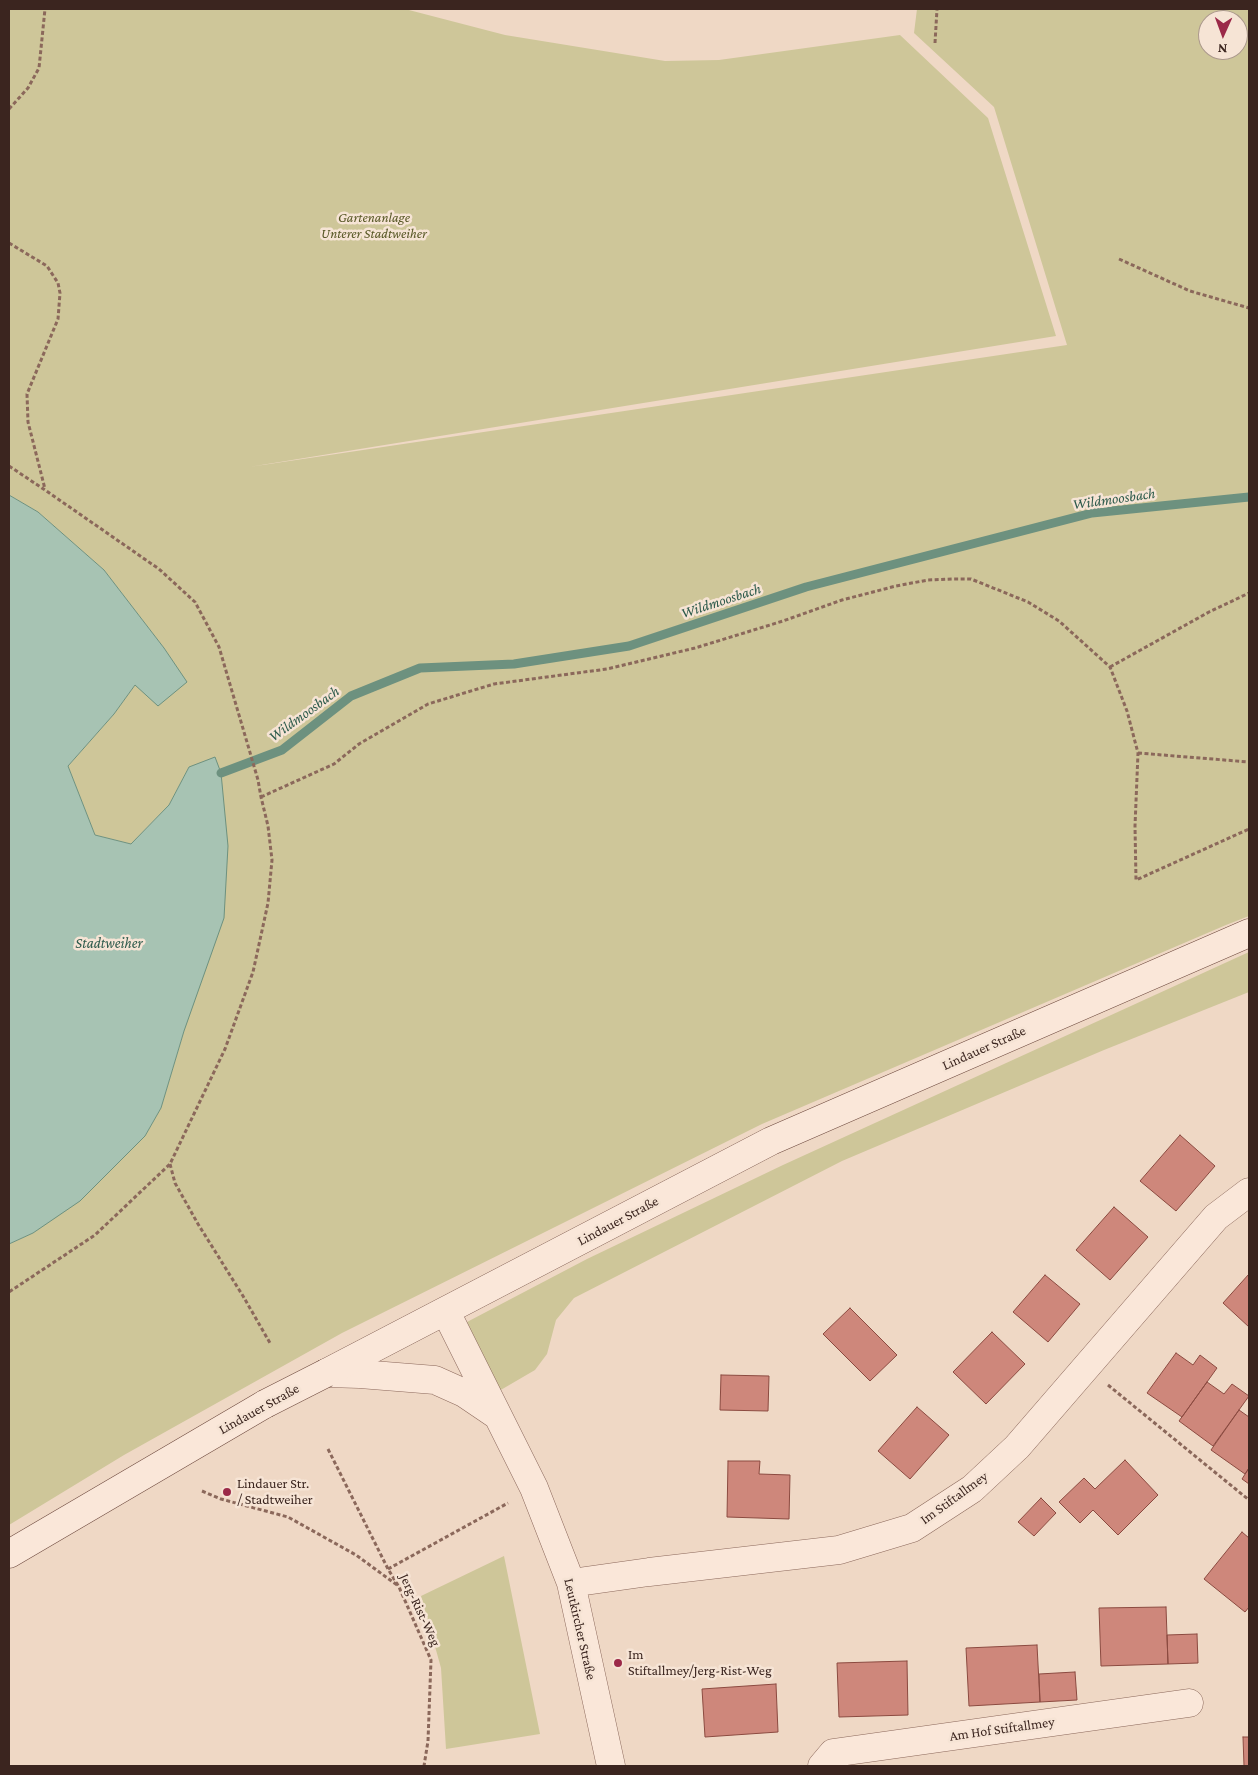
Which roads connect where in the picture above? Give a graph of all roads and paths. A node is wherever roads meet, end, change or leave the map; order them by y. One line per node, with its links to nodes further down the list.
1 (45, 9): 4 (path)
2 (937, 9): 3 (path)
3 (935, 44)
4 (9, 109)
5 (9, 243): 9 (path)
6 (1119, 259): 7 (path)
7 (1249, 308)
8 (9, 466): 9 (path)
9 (45, 490): 14 (path)
10 (1249, 593): 11 (path)
11 (1110, 667): 12 (path); 14 (path)
12 (1138, 754): 13 (path); 15 (path)
13 (1249, 762)
14 (260, 797): 17 (path)
15 (1249, 829)
16 (1249, 933): 20 (street, Lindauer Straße)
17 (170, 1164): 19 (path); 21 (path)
18 (1249, 1192): 22 (street, Im Stiftallmey)
19 (9, 1292)
20 (446, 1312): 23 (street, Lindauer Straße); 24 (street, Leutkircher Straße)
21 (270, 1343)
22 (1086, 1367): 28 (path); 31 (street, Im Stiftallmey)
23 (326, 1373): 24 (street, Leutkircher Straße); 29 (street, Lindauer Straße, bridge)
24 (496, 1415): 26 (street, Leutkircher Straße)
25 (328, 1449): 30 (path)
26 (534, 1488): 30 (path, Jerg-Rist-Weg); 31 (street, Leutkircher Straße)
27 (202, 1491): 32 (path)
28 (1249, 1500)
29 (9, 1554)
30 (388, 1569): 32 (path, Jerg-Rist-Weg)
31 (571, 1583): 35 (street, Leutkircher Straße)
32 (399, 1587): 34 (path, Jerg-Rist-Weg)
33 (1189, 1703): 36 (street, Am Hof Stiftallmey)
34 (424, 1766)
35 (611, 1766)
36 (822, 1766)

